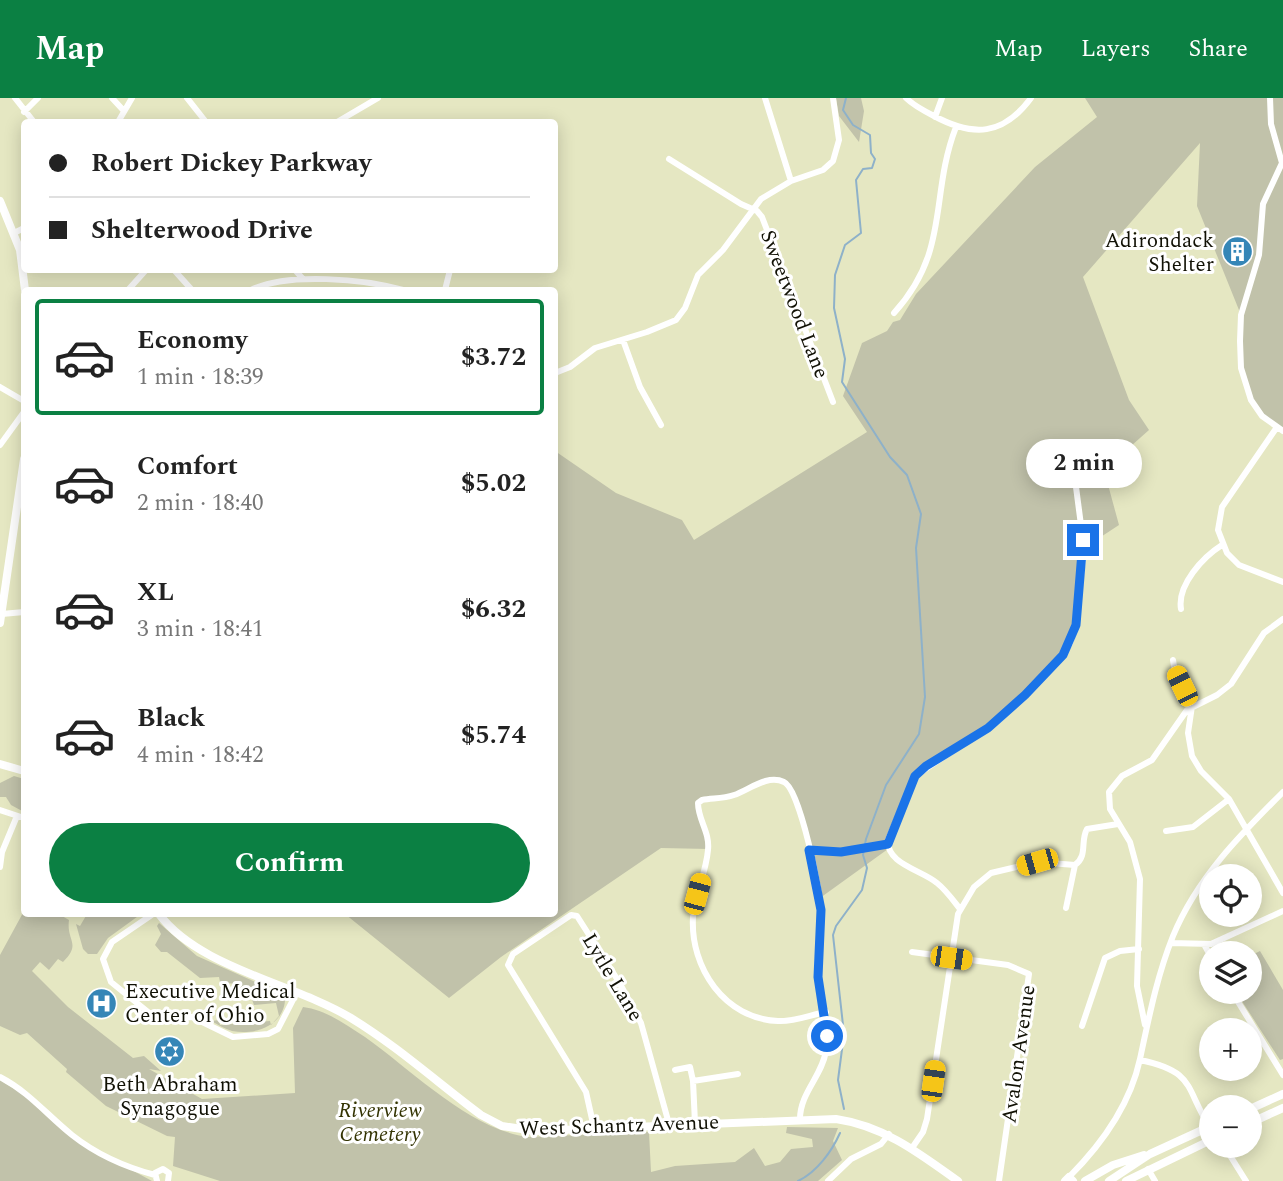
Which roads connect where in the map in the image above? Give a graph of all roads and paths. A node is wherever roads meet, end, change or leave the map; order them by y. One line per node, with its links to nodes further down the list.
1 (15, 98): 15 (street)
2 (37, 98): 15 (street)
3 (112, 98): 14 (street)
4 (132, 98): 14 (street)
5 (187, 98): 19 (street)
6 (378, 98): 13 (street)
7 (765, 98): 23 (street)
8 (833, 98): 23 (street)
9 (906, 98): 16 (street)
10 (942, 98): 16 (street)
11 (1031, 98): 21 (street)
12 (1270, 98): 45 (street)
13 (363, 101): 20 (street)
14 (124, 111): 18 (street)
15 (24, 112): 17 (street)
16 (935, 117): 21 (street)
17 (31, 119)
18 (120, 119)
19 (204, 119)
20 (341, 119)
21 (956, 127): 37 (street)
22 (669, 159): 25 (street)
23 (791, 181): 25 (street)
24 (0, 201): 27 (main road)
25 (753, 208): 38 (street); 42 (street, Sweetwood Lane)
26 (21, 230): 27 (street)
27 (14, 233): 28 (main road)
28 (21, 258)
29 (143, 273): 33 (street)
30 (177, 273): 34 (street)
31 (298, 273): 32 (street)
32 (303, 279): 35 (street); 36 (street)
33 (131, 287)
34 (189, 287)
35 (260, 287)
36 (384, 287)
37 (894, 313)
38 (623, 340): 39 (street); 44 (street)
39 (558, 372)
40 (0, 387): 41 (street)
41 (21, 399)
42 (833, 402)
43 (21, 416): 46 (street)
44 (661, 425)
45 (1280, 429): 49 (street)
46 (0, 445)
47 (21, 479): 53 (main road)
48 (1076, 487): 67 (street)
49 (1222, 545): 50 (street); 51 (street)
50 (1283, 583)
51 (1181, 609)
52 (21, 613): 53 (street)
53 (0, 619)
54 (1283, 619): 56 (street)
55 (1173, 660): 56 (street)
56 (1192, 706): 60 (street); 64 (street)
57 (0, 764): 58 (main road)
58 (21, 770)
59 (1283, 792): 65 (street)
60 (1229, 799): 65 (street); 66 (street)
61 (0, 810): 62 (street)
62 (17, 816): 63 (street); 69 (street)
63 (21, 817)
64 (1118, 824): 70 (street); 81 (street)
65 (1245, 830): 72 (street); 79 (street)
66 (1166, 831)
67 (888, 844): 68 (street); 74 (street)
68 (809, 850): 86 (street); 86 (street)
69 (1, 853): 71 (street)
70 (1075, 866): 73 (street); 74 (street)
71 (0, 867)
72 (1283, 893)
73 (1066, 908)
74 (960, 909): 83 (street)
75 (1283, 911): 78 (street)
76 (149, 917): 84 (street)
77 (162, 917): 84 (main road, West Schantz Avenue)
78 (1216, 941)
79 (1171, 943): 80 (street); 88 (street)
80 (1199, 945)
81 (1139, 949): 87 (street); 88 (street)
82 (912, 952): 83 (street)
83 (951, 958): 107 (street); 116 (street, Avalon Avenue)
84 (298, 992): 103 (main road, West Schantz Avenue)
85 (1239, 1004): 92 (street)
86 (826, 1012): 100 (street)
87 (1082, 1026)
88 (1145, 1026): 89 (street)
89 (1140, 1060): 97 (street); 112 (street)
90 (675, 1070): 94 (street)
91 (738, 1074): 94 (street)
92 (1283, 1074)
93 (0, 1077): 111 (street)
94 (693, 1082): 101 (street)
95 (1283, 1094): 96 (main road)
96 (1262, 1104)
97 (1199, 1107)
98 (1283, 1108): 99 (main road)
99 (1262, 1118)
100 (800, 1119): 101 (main road, West Schantz Avenue); 105 (main road, West Schantz Avenue)
101 (695, 1123): 102 (main road, West Schantz Avenue)
102 (669, 1124): 103 (main road, West Schantz Avenue); 103 (street, Lytle Lane)
103 (594, 1128)
104 (1199, 1132): 108 (main road)
105 (889, 1134): 107 (main road, West Schantz Avenue); 114 (street)
106 (1199, 1146): 110 (main road)
107 (912, 1148): 115 (main road, West Schantz Avenue)
108 (1150, 1154): 117 (main road); 118 (main road)
109 (1232, 1158): 121 (street)
110 (1152, 1175): 119 (main road); 120 (street)
111 (156, 1178): 113 (street)
112 (1069, 1180)
113 (168, 1181)
114 (828, 1181)
115 (958, 1181)
116 (999, 1181)
117 (1085, 1181)
118 (1109, 1181)
119 (1126, 1181)
120 (1144, 1181)
121 (1246, 1181)

